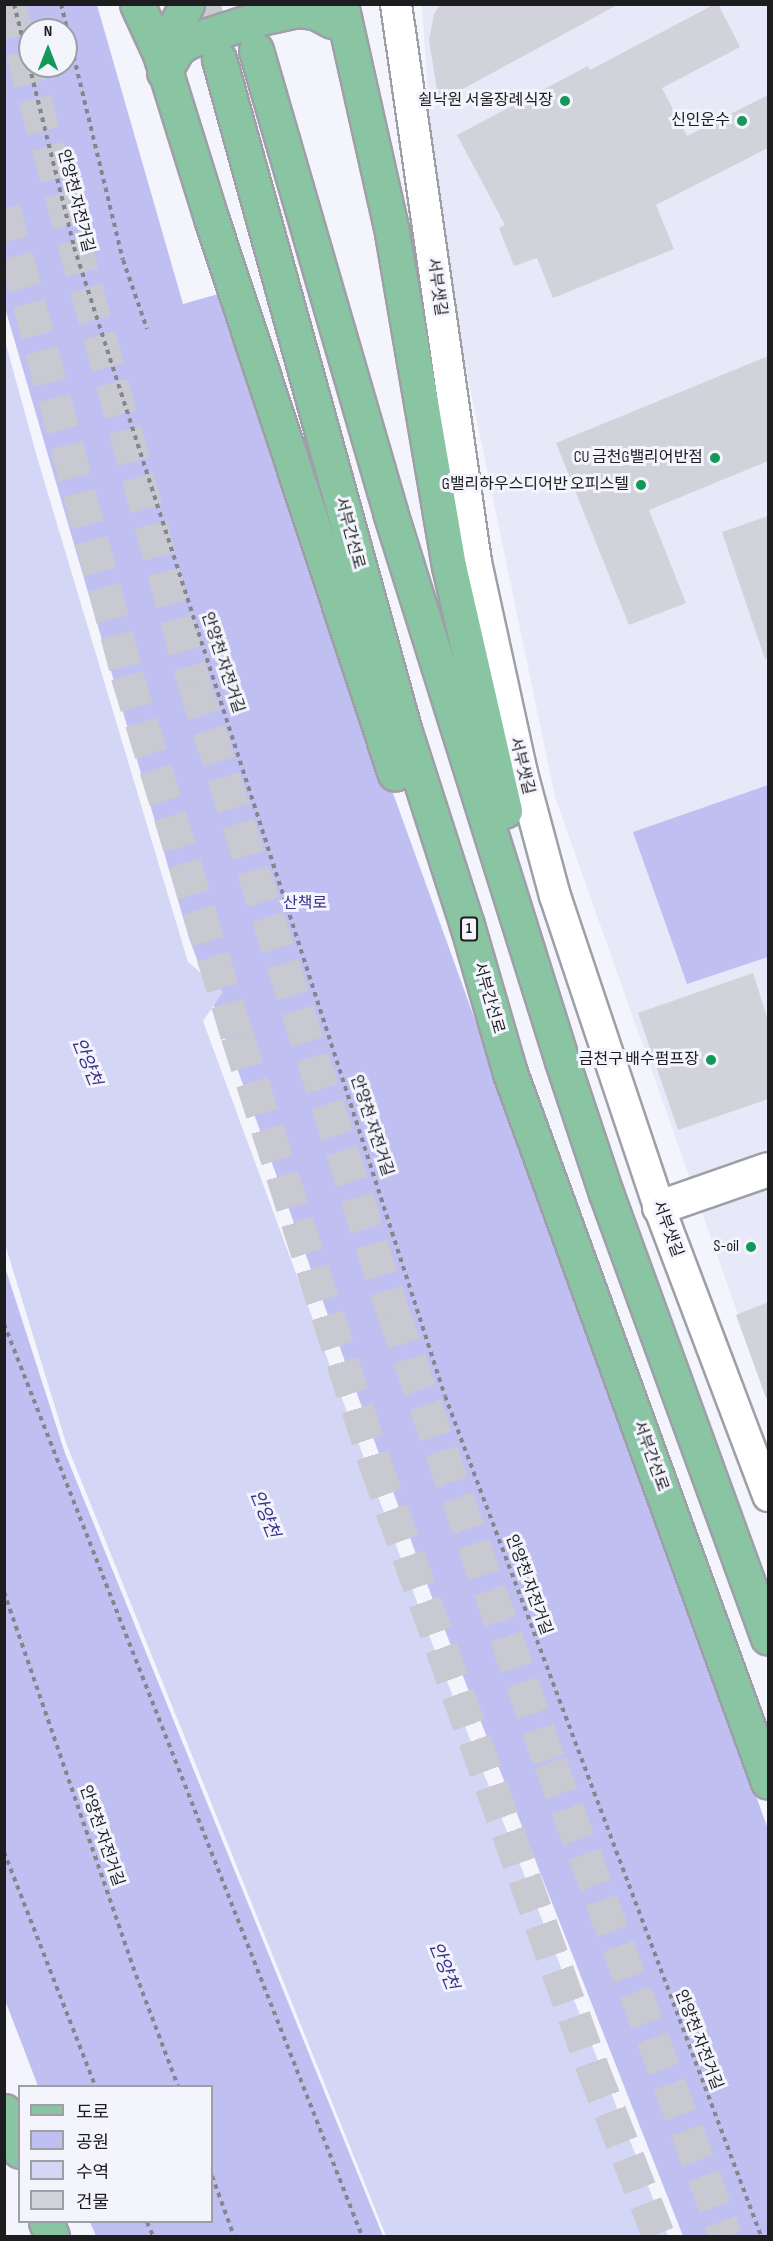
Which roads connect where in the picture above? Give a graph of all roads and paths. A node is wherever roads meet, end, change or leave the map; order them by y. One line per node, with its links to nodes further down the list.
1 (14, 4): 28 (path, 안양천 자전거길)
2 (61, 4): 10 (path)
3 (137, 4): 9 (main road)
4 (187, 4): 9 (main road)
5 (396, 4): 14 (street, 서부샛길)
6 (331, 10): 9 (main road); 11 (main road)
7 (256, 50): 11 (main road)
8 (219, 60): 12 (main road, 서부간선로 / 1)
9 (162, 63): 12 (main road)
10 (147, 329)
11 (562, 1061): 18 (main road)
12 (510, 1073): 19 (main road, 서부간선로 / 1)
13 (768, 1169): 14 (street)
14 (659, 1207): 16 (street, 서부샛길)
15 (4, 1324): 27 (path)
16 (768, 1496)
17 (4, 1592): 22 (path, 안양천 자전거길)
18 (768, 1637)
19 (768, 1782)
20 (4, 1852): 21 (path)
21 (95, 2085)
22 (178, 2085)
23 (4, 2111): 24 (main road)
24 (18, 2146)
25 (213, 2179): 26 (path)
26 (234, 2236)
27 (362, 2236)
28 (761, 2236)

